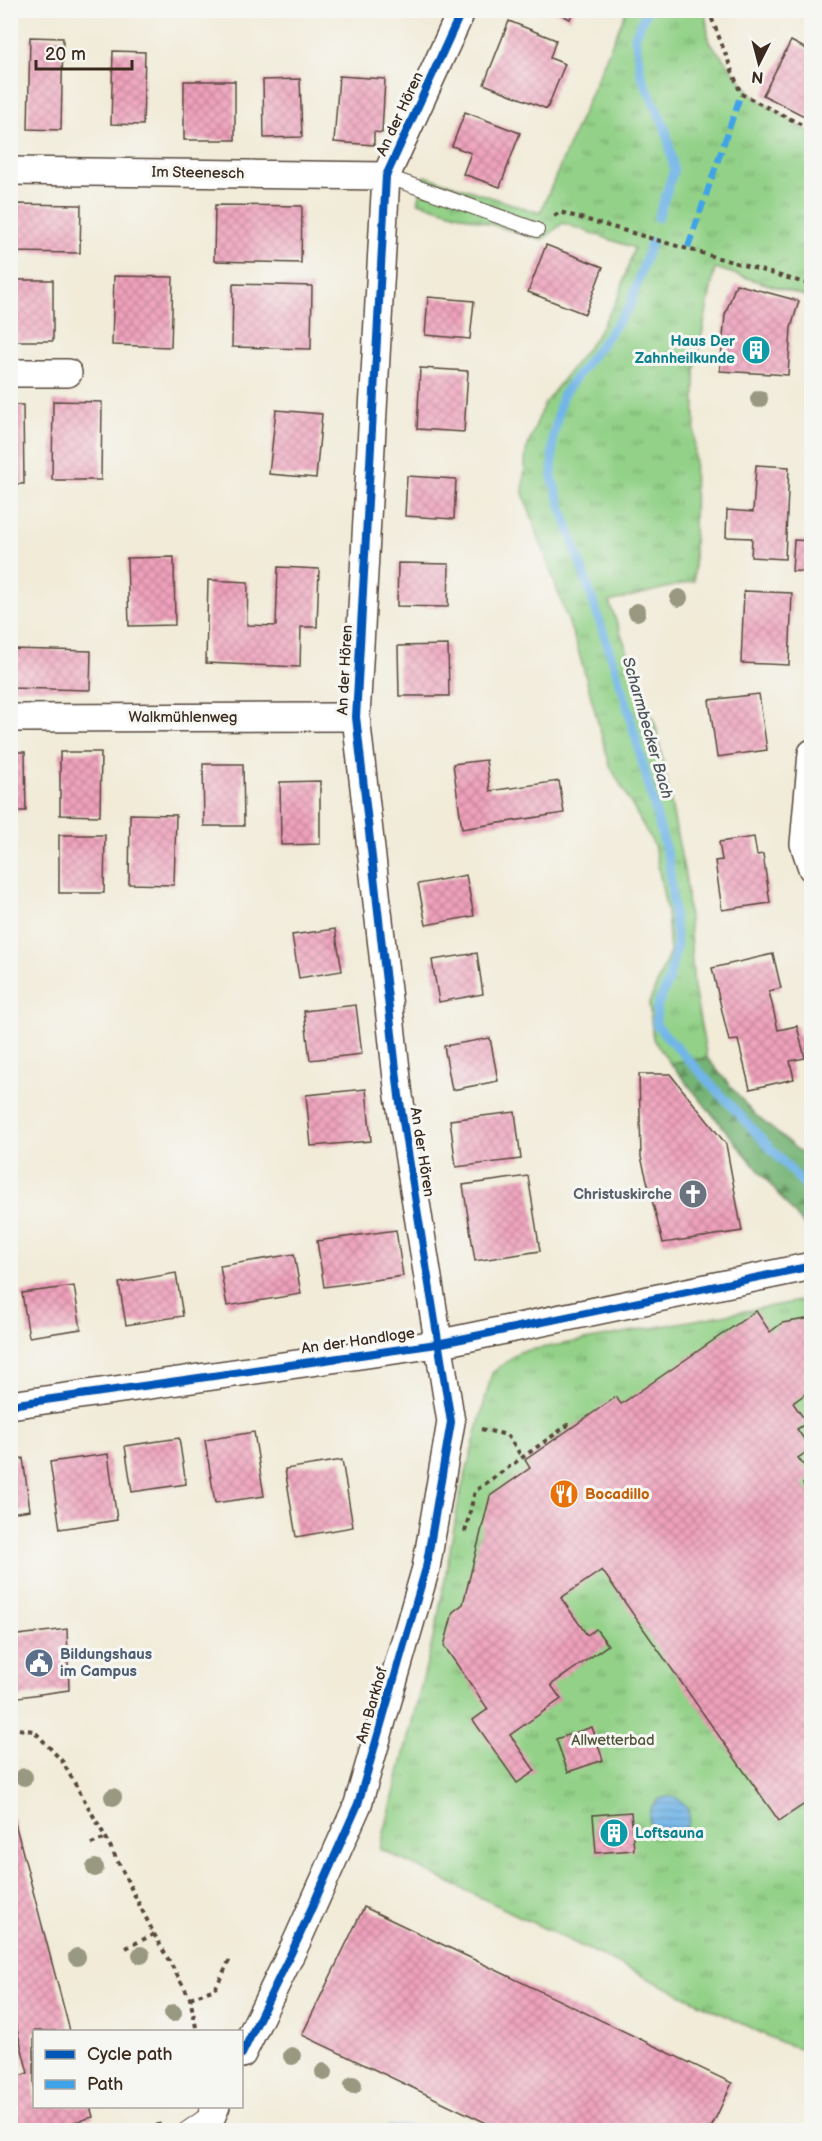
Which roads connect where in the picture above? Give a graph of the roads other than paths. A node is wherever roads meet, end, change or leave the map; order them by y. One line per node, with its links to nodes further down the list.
1 (462, 10): 3 (street, An der Hören)
2 (10, 171): 3 (street, Im Steenesch)
3 (386, 176): 4 (lane); 7 (street, An der Hören)
4 (537, 230)
5 (68, 373): 6 (street)
6 (10, 374)
7 (356, 717): 8 (street, Walkmühlenweg); 12 (street, An der Hören)
8 (10, 718)
9 (812, 753): 10 (street)
10 (812, 868)
11 (812, 1266): 12 (street, An der Handloge)
12 (437, 1344): 13 (street, An der Handloge); 14 (street, Am Barkhof)
13 (10, 1405)
14 (243, 2050)
15 (212, 2115): 16 (lane)
16 (185, 2130)

